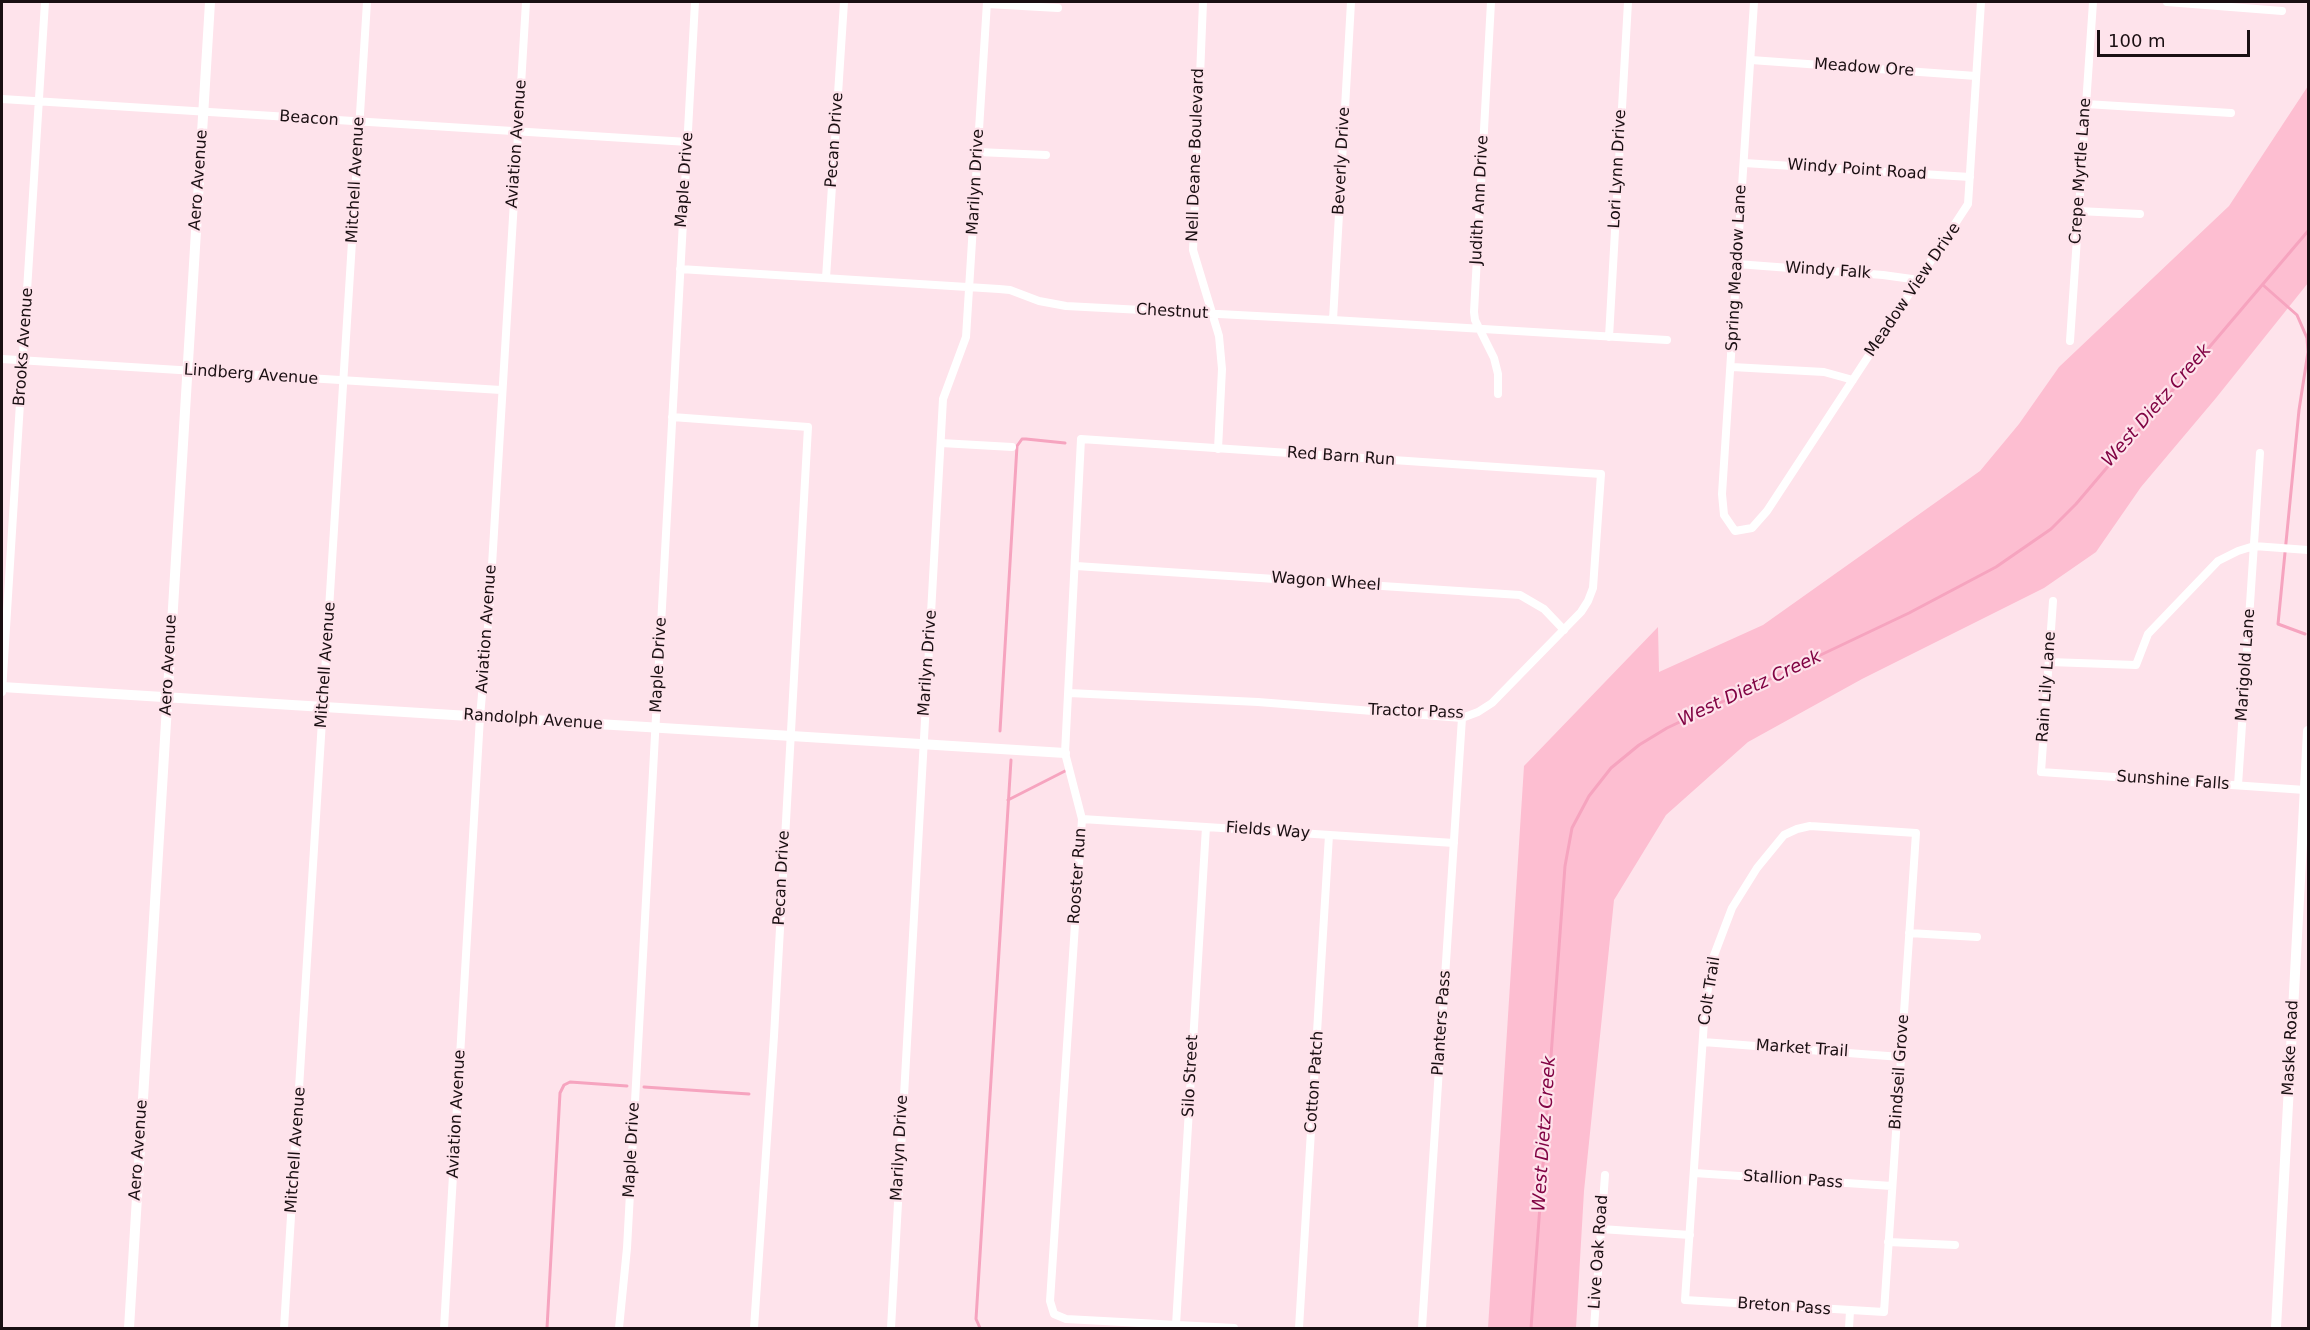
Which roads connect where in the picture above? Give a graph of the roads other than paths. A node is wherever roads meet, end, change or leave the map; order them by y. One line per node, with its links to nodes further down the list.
1 (45, 2): 21 (street, Brooks Avenue)
2 (210, 2): 23 (street, Aero Avenue)
3 (367, 2): 25 (street, Mitchell Avenue)
4 (526, 2): 26 (street, Aviation Avenue)
5 (695, 2): 27 (street, Maple Drive)
6 (844, 2): 36 (street, Pecan Drive)
7 (1203, 2): 39 (street, Nell Deane Boulevard)
8 (1351, 2): 40 (street, Beverly Drive)
9 (1491, 2): 41 (street, Judith Ann Drive)
10 (1628, 2): 42 (street, Lori Lynn Drive)
11 (1754, 2): 18 (street, Spring Meadow Lane)
12 (1981, 2): 19 (street, Meadow View Drive)
13 (2092, 2): 22 (street, Crepe Myrtle Lane)
14 (2167, 2): 17 (street)
15 (987, 3): 16 (street); 28 (street, Marilyn Drive)
16 (1058, 8)
17 (2282, 11)
18 (1751, 60): 19 (street, Meadow Ore); 30 (street, Spring Meadow Lane)
19 (1976, 76): 31 (street, Meadow View Drive)
20 (2, 99): 21 (street, Beacon)
21 (39, 101): 23 (street, Beacon); 46 (street, Brooks Avenue)
22 (2086, 104): 24 (street); 32 (street, Crepe Myrtle Lane)
23 (203, 111): 25 (street, Beacon); 48 (street, Aero Avenue)
24 (2231, 113)
25 (359, 123): 26 (street, Beacon); 50 (street, Mitchell Avenue)
26 (517, 132): 27 (street, Beacon); 51 (street, Aviation Avenue)
27 (688, 142): 35 (street, Maple Drive)
28 (978, 152): 29 (street); 38 (street, Marilyn Drive)
29 (1046, 155)
30 (1744, 163): 31 (street, Windy Point Road); 34 (street, Spring Meadow Lane)
31 (1970, 177): 37 (street, Meadow View Drive)
32 (2078, 211): 33 (street); 44 (street, Crepe Myrtle Lane)
33 (2140, 214)
34 (1737, 264): 37 (street, Windy Falk); 47 (street, Spring Meadow Lane)
35 (680, 269): 36 (street, Chestnut); 53 (street, Maple Drive)
36 (826, 278): 38 (street, Chestnut)
37 (1919, 280): 49 (street, Meadow View Drive)
38 (969, 287): 39 (street, Chestnut); 55 (street, Marilyn Drive)
39 (1212, 314): 40 (street, Chestnut); 57 (street, Nell Deane Boulevard)
40 (1333, 320): 41 (street, Chestnut)
41 (1479, 329): 42 (street, Chestnut); 52 (street, Judith Ann Drive)
42 (1609, 337): 43 (street, Chestnut)
43 (1667, 340)
44 (2070, 341)
45 (2, 359): 46 (street, Lindberg Avenue)
46 (23, 361): 48 (street, Lindberg Avenue); 67 (street, Brooks Avenue)
47 (1732, 367): 49 (street); 60 (street, Spring Meadow Lane)
48 (187, 371): 50 (street, Lindberg Avenue); 69 (street, Aero Avenue)
49 (1853, 380): 60 (street, Meadow View Drive)
50 (344, 381): 51 (street, Lindberg Avenue); 70 (street, Mitchell Avenue)
51 (501, 390): 71 (street, Aviation Avenue)
52 (1498, 394)
53 (672, 417): 73 (street, Maple Drive); 75 (street, Pecan Drive)
54 (1081, 440): 57 (street, Red Barn Run); 63 (street, Rooster Run)
55 (941, 443): 56 (street); 76 (street, Marilyn Drive)
56 (1012, 447)
57 (1218, 448): 59 (street, Red Barn Run)
58 (2260, 453): 61 (street, Marigold Lane)
59 (1601, 474): 65 (street, Tractor Pass)
60 (1735, 531)
61 (2254, 546): 62 (street); 66 (street); 79 (street, Marigold Lane)
62 (2308, 550)
63 (1076, 566): 65 (street, Wagon Wheel); 68 (street, Rooster Run)
64 (2053, 602): 66 (street, Rain Lily Lane)
65 (1564, 630): 72 (street, Tractor Pass)
66 (2049, 662): 78 (street, Rain Lily Lane)
67 (2, 689): 69 (street, Randolph Avenue)
68 (1069, 693): 72 (street, Tractor Pass); 77 (street, Rooster Run)
69 (167, 698): 70 (street, Randolph Avenue); 101 (street, Aero Avenue)
70 (323, 707): 71 (street, Randolph Avenue); 102 (street, Mitchell Avenue)
71 (480, 717): 73 (street, Randolph Avenue); 103 (street, Aviation Avenue)
72 (1462, 718): 85 (street, Planters Pass)
73 (655, 728): 75 (street, Randolph Avenue); 104 (street, Maple Drive)
74 (2308, 731): 80 (street, Maske Road)
75 (789, 736): 76 (street, Randolph Avenue); 105 (street, Pecan Drive)
76 (923, 745): 77 (street, Randolph Avenue); 106 (street, Marilyn Drive)
77 (1065, 753): 81 (street, Rooster Run)
78 (2041, 772): 79 (street, Sunshine Falls)
79 (2238, 785): 80 (street, Sunshine Falls)
80 (2305, 790): 112 (street, Maske Road)
81 (1082, 819): 82 (street, Fields Way); 100 (street, Rooster Run)
82 (1206, 827): 84 (street, Fields Way); 100 (street, Silo Street)
83 (1916, 833): 86 (street, Bindseil Grove); 88 (street, Colt Trail)
84 (1329, 835): 85 (street, Fields Way); 108 (street, Cotton Patch)
85 (1454, 843): 109 (street, Planters Pass)
86 (1909, 933): 87 (street); 89 (street, Bindseil Grove)
87 (1977, 937)
88 (1702, 1042): 89 (street, Market Trail); 90 (street, Colt Trail)
89 (1901, 1057): 92 (street, Bindseil Grove)
90 (1694, 1173): 92 (street, Stallion Pass); 94 (street, Colt Trail)
91 (1605, 1175): 93 (street, Live Oak Road)
92 (1892, 1186): 95 (street, Bindseil Grove)
93 (1601, 1229): 94 (street); 110 (street, Live Oak Road)
94 (1689, 1235): 97 (street, Colt Trail)
95 (1888, 1242): 96 (street); 99 (street, Bindseil Grove)
96 (1955, 1245)
97 (1685, 1300): 98 (street, Breton Pass)
98 (1850, 1311): 99 (street, Breton Pass); 111 (street)
99 (1884, 1312)
100 (1176, 1325): 107 (street)
101 (129, 1329)
102 (284, 1329)
103 (444, 1329)
104 (619, 1329)
105 (754, 1329)
106 (891, 1329)
107 (1234, 1329)
108 (1299, 1329)
109 (1422, 1329)
110 (1594, 1329)
111 (1849, 1329)
112 (2276, 1329)

